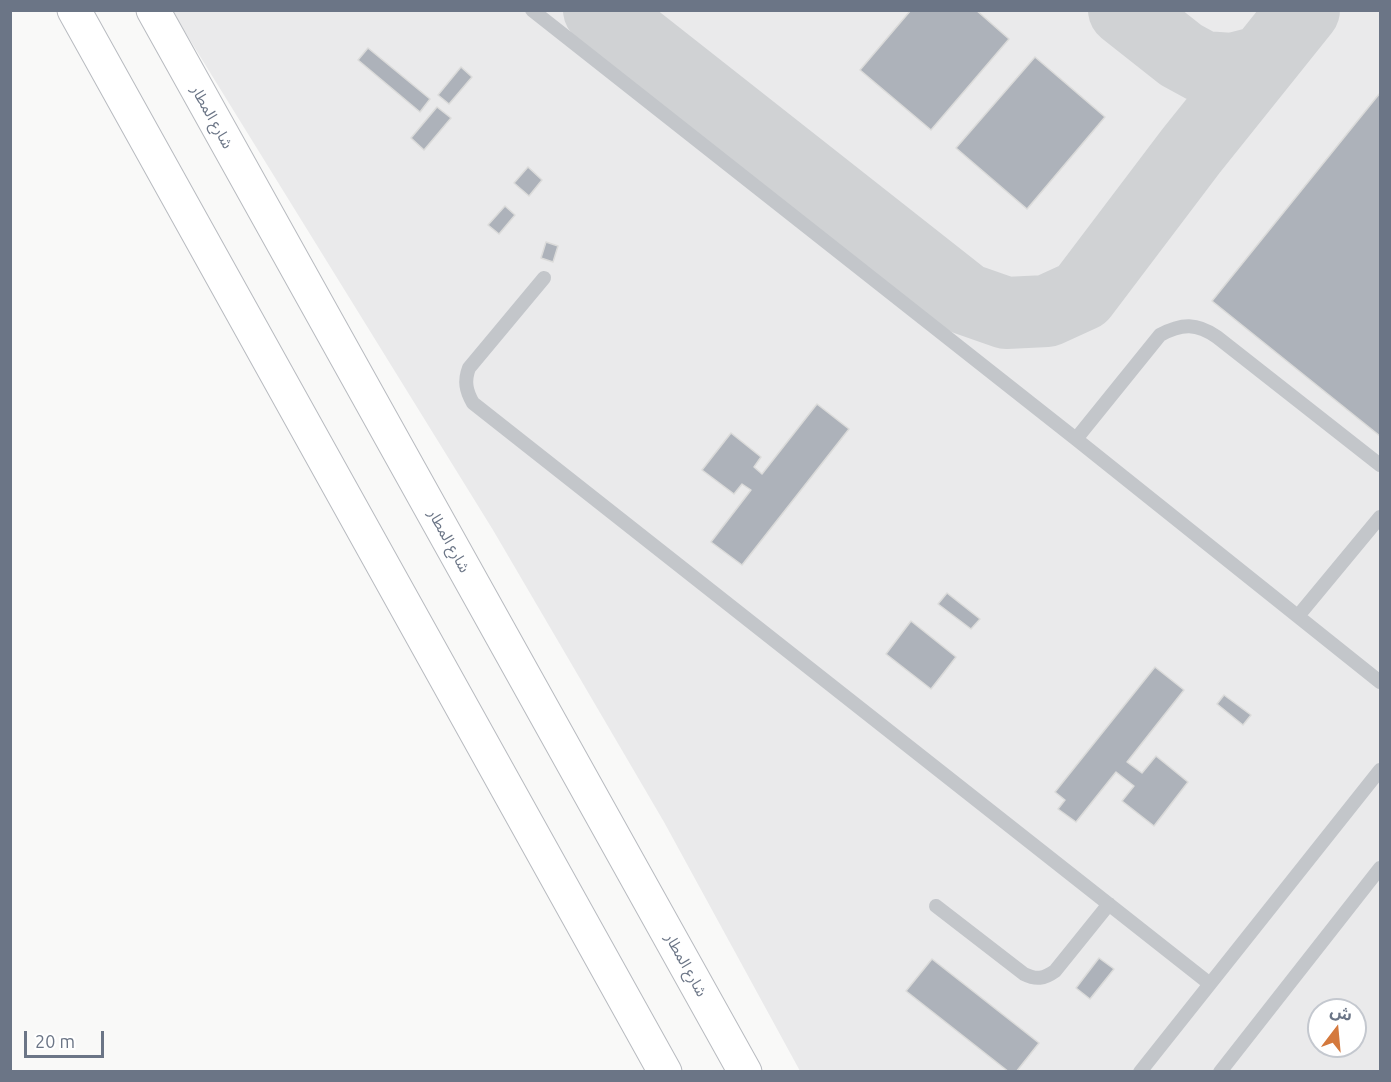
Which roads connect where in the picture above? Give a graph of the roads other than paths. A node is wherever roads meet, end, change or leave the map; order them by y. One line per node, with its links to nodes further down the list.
1 (74, 10): 15 (main road)
2 (153, 10): 16 (main road, شارع المطار)
3 (532, 10): 5 (lane)
4 (544, 278): 12 (lane)
5 (1076, 439): 6 (lane); 8 (lane)
6 (1380, 465)
7 (1380, 517): 8 (lane)
8 (1298, 616): 9 (lane)
9 (1380, 682)
10 (1380, 770): 14 (lane)
11 (1380, 868): 18 (lane)
12 (1109, 904): 13 (lane); 14 (lane)
13 (936, 906)
14 (1210, 984): 17 (lane)
15 (665, 1071)
16 (745, 1071)
17 (1140, 1071)
18 (1220, 1071)

